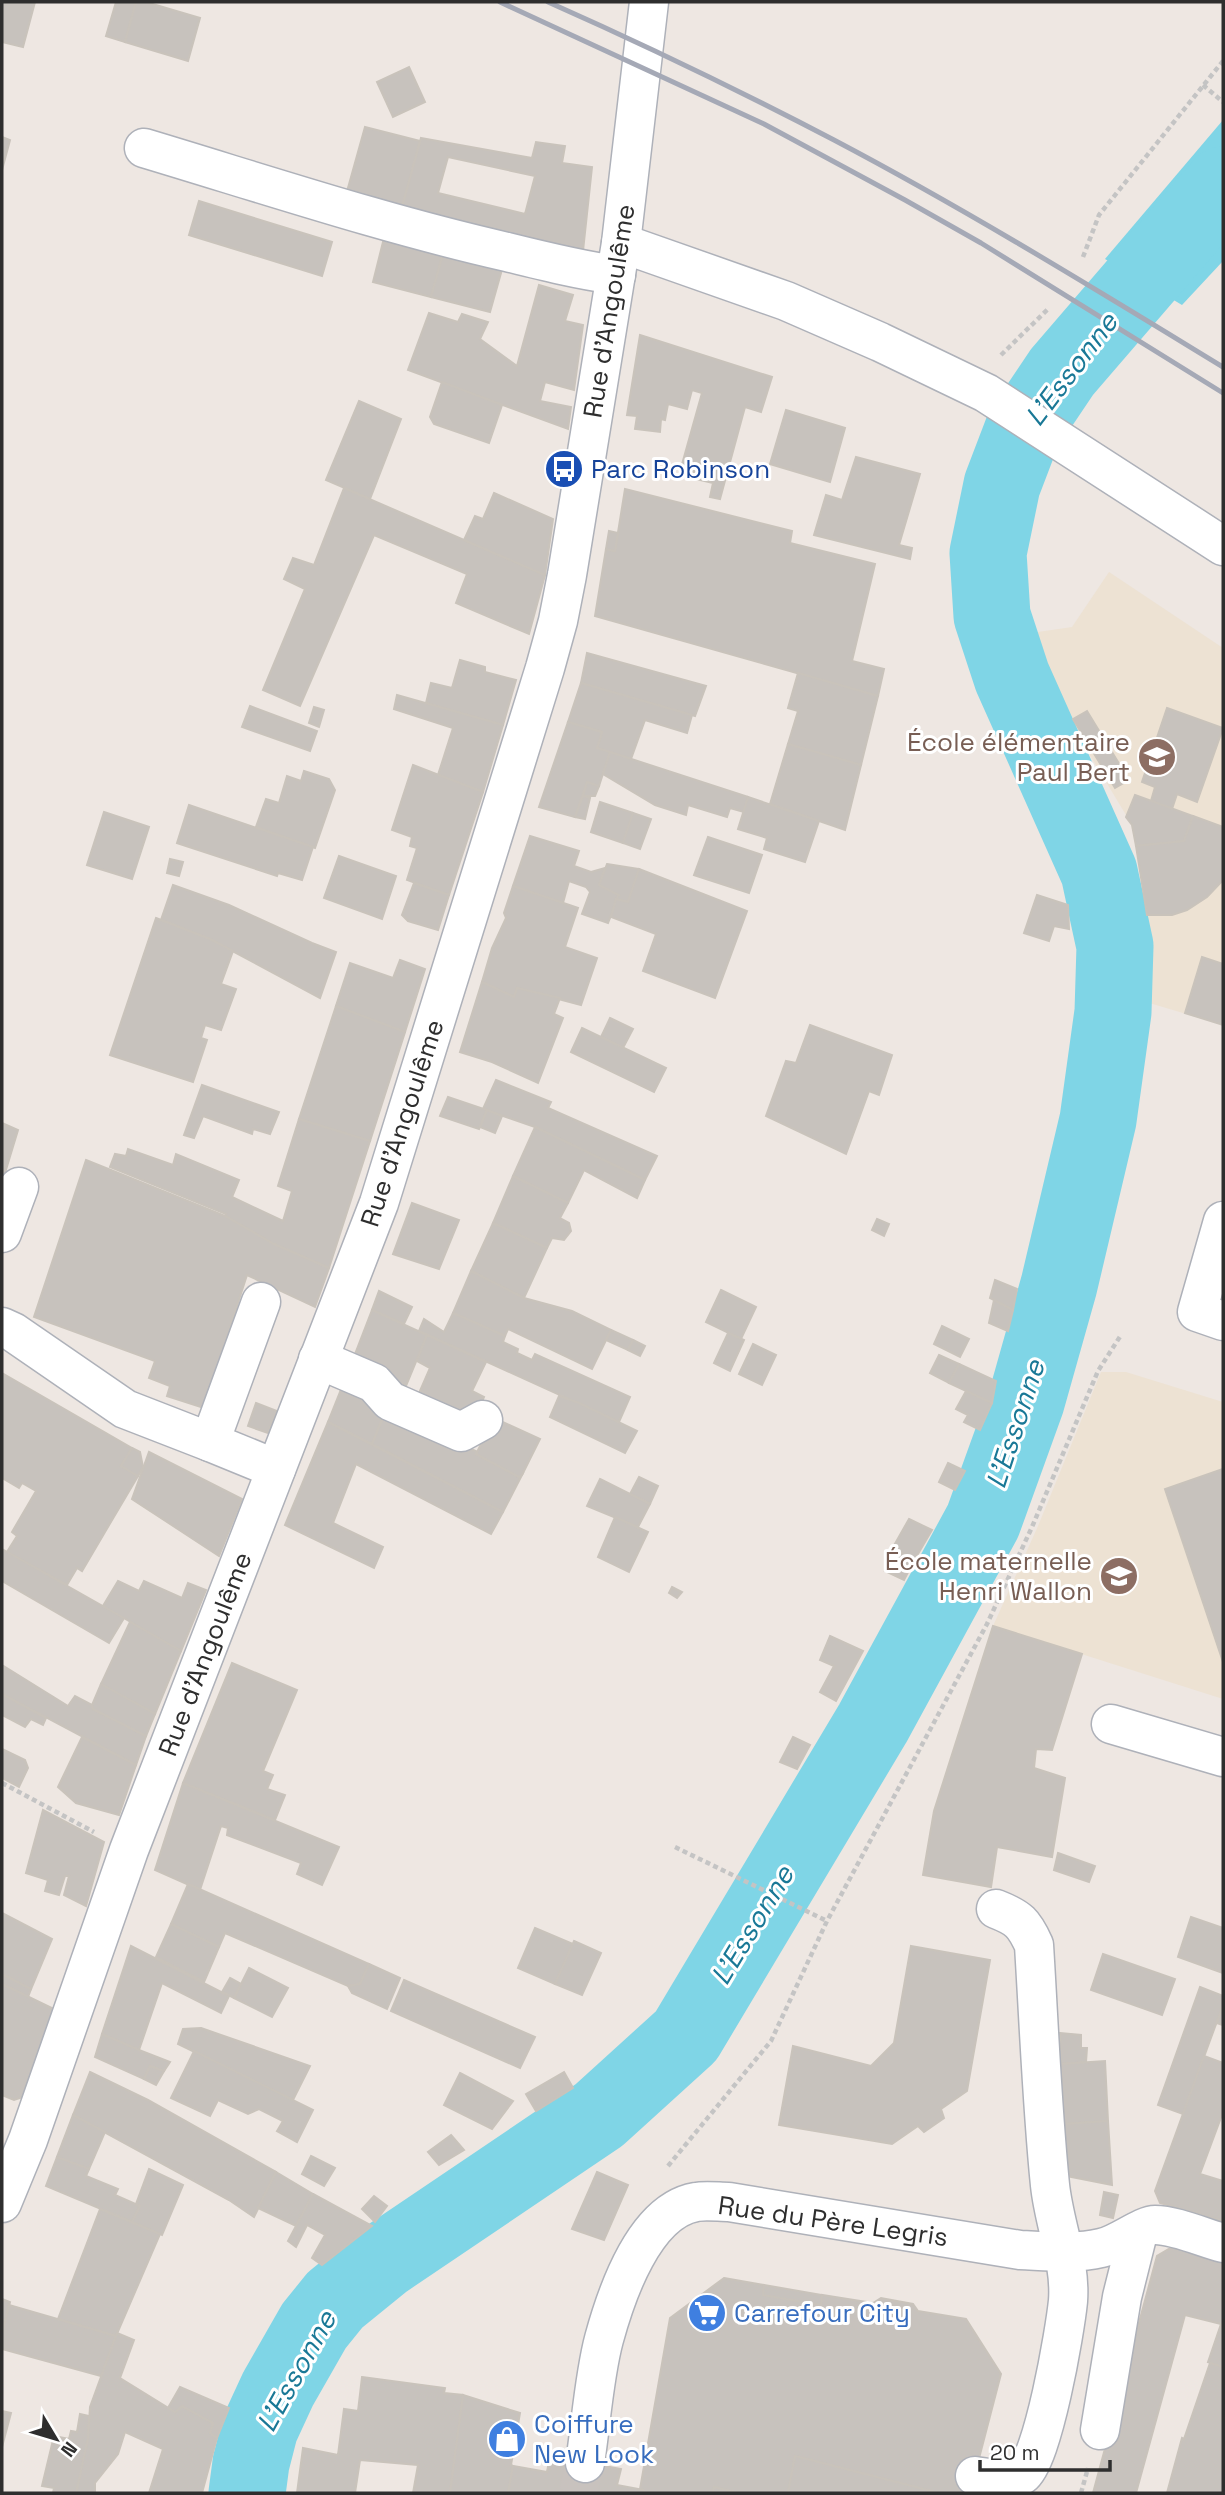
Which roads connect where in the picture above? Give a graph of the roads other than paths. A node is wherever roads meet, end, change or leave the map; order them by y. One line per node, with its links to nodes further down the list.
1 (649, 2): 3 (street, Rue d'Angoulême)
2 (144, 148): 3 (street)
3 (619, 259): 4 (street); 11 (street, Rue d'Angoulême)
4 (1223, 546)
5 (19, 1187): 7 (street)
6 (1223, 1221): 9 (street)
7 (2, 1233)
8 (261, 1302): 13 (street)
9 (1223, 1321)
10 (2, 1327): 13 (street)
11 (318, 1359): 12 (street); 14 (street, Rue d'Angoulême)
12 (483, 1420)
13 (209, 1442): 14 (street)
14 (276, 1469): 18 (street, Rue d'Angoulême)
15 (1111, 1724): 16 (street)
16 (1223, 1758)
17 (996, 1909): 22 (street)
18 (15, 2132): 19 (street, Rue d'Angoulême)
19 (2, 2203)
20 (1138, 2233): 21 (street, Rue du Père Legris); 22 (street, Rue du Père Legris); 23 (street)
21 (1223, 2243)
22 (1063, 2252): 24 (street, Rue du Père Legris); 25 (street)
23 (1100, 2430)
24 (585, 2463)
25 (975, 2476)

